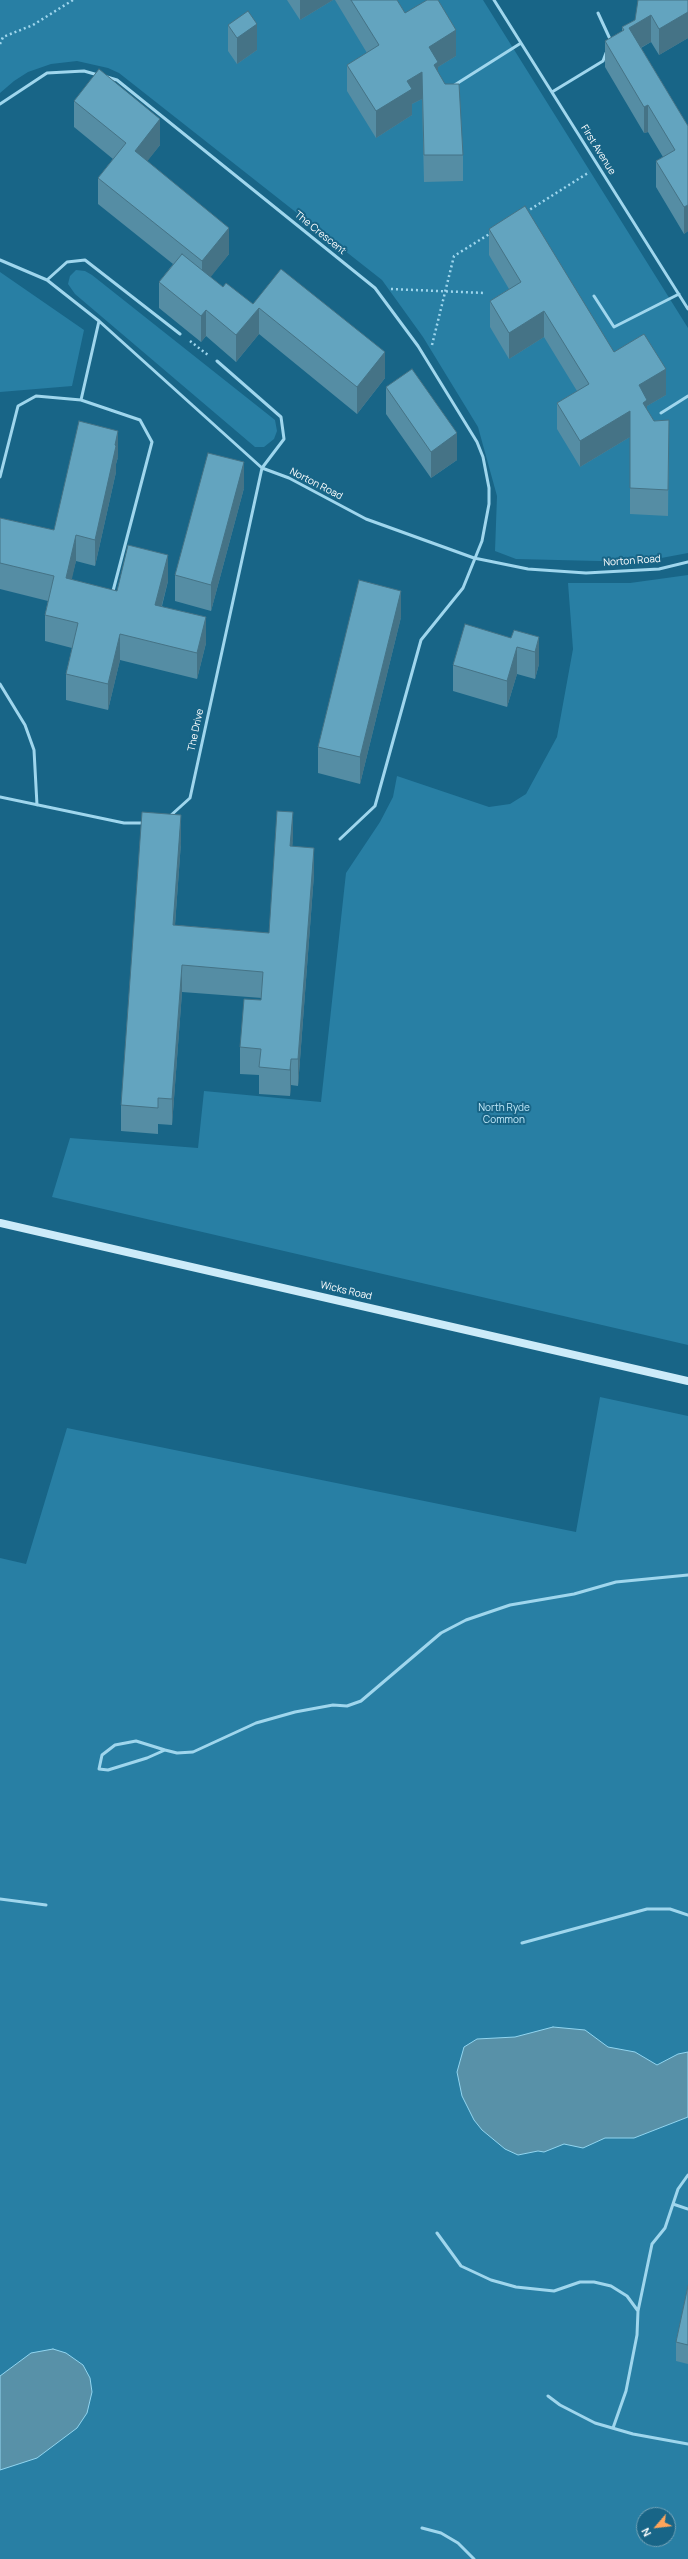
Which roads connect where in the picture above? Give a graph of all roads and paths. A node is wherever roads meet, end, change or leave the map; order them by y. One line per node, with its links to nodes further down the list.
1 (73, 0): 7 (path)
2 (494, 0): 6 (lane, First Avenue)
3 (598, 13): 5 (lane)
4 (617, 38): 5 (lane)
5 (610, 39): 9 (lane)
6 (521, 43): 8 (lane); 9 (lane, First Avenue)
7 (0, 44)
8 (448, 89)
9 (552, 92): 11 (lane, First Avenue)
10 (0, 104): 16 (lane, The Crescent)
11 (599, 166): 12 (path); 19 (lane, First Avenue)
12 (520, 215)
13 (493, 232): 17 (path)
14 (0, 260): 15 (lane, Norton Road)
15 (47, 280): 24 (lane, Norton Road); 25 (lane)
16 (375, 288): 17 (path); 27 (lane, The Crescent)
17 (445, 292): 18 (path); 27 (path)
18 (485, 293)
19 (679, 294): 20 (lane); 22 (lane, First Avenue)
20 (594, 296)
21 (688, 299): 22 (lane)
22 (683, 301): 23 (lane, First Avenue)
23 (688, 309)
24 (99, 321): 29 (lane); 31 (lane, Norton Road)
25 (180, 334): 26 (path)
26 (217, 361): 31 (lane)
27 (428, 362): 33 (lane, The Crescent)
28 (688, 396): 30 (lane)
29 (81, 400): 32 (lane); 35 (lane)
30 (662, 413)
31 (262, 468): 33 (lane, Norton Road); 40 (lane, The Drive)
32 (0, 477)
33 (474, 558): 34 (lane, Norton Road); 41 (lane, The Crescent)
34 (688, 562)
35 (113, 591)
36 (0, 684): 38 (lane)
37 (0, 797): 38 (lane)
38 (37, 805): 39 (lane)
39 (150, 823)
40 (164, 823)
41 (340, 839)
42 (0, 1223): 43 (main road, Wicks Road)
43 (688, 1381)
44 (688, 1575): 45 (lane)
45 (165, 1750): 45 (lane)
46 (0, 1899): 47 (lane)
47 (46, 1905)
48 (688, 1915): 49 (lane)
49 (522, 1943)
50 (688, 2175): 51 (lane)
51 (673, 2204): 52 (lane); 54 (lane)
52 (688, 2209)
53 (437, 2233): 54 (lane)
54 (638, 2311): 56 (lane)
55 (548, 2396): 56 (lane)
56 (613, 2428): 57 (lane)
57 (688, 2444)
58 (422, 2528): 59 (lane)
59 (474, 2559)

